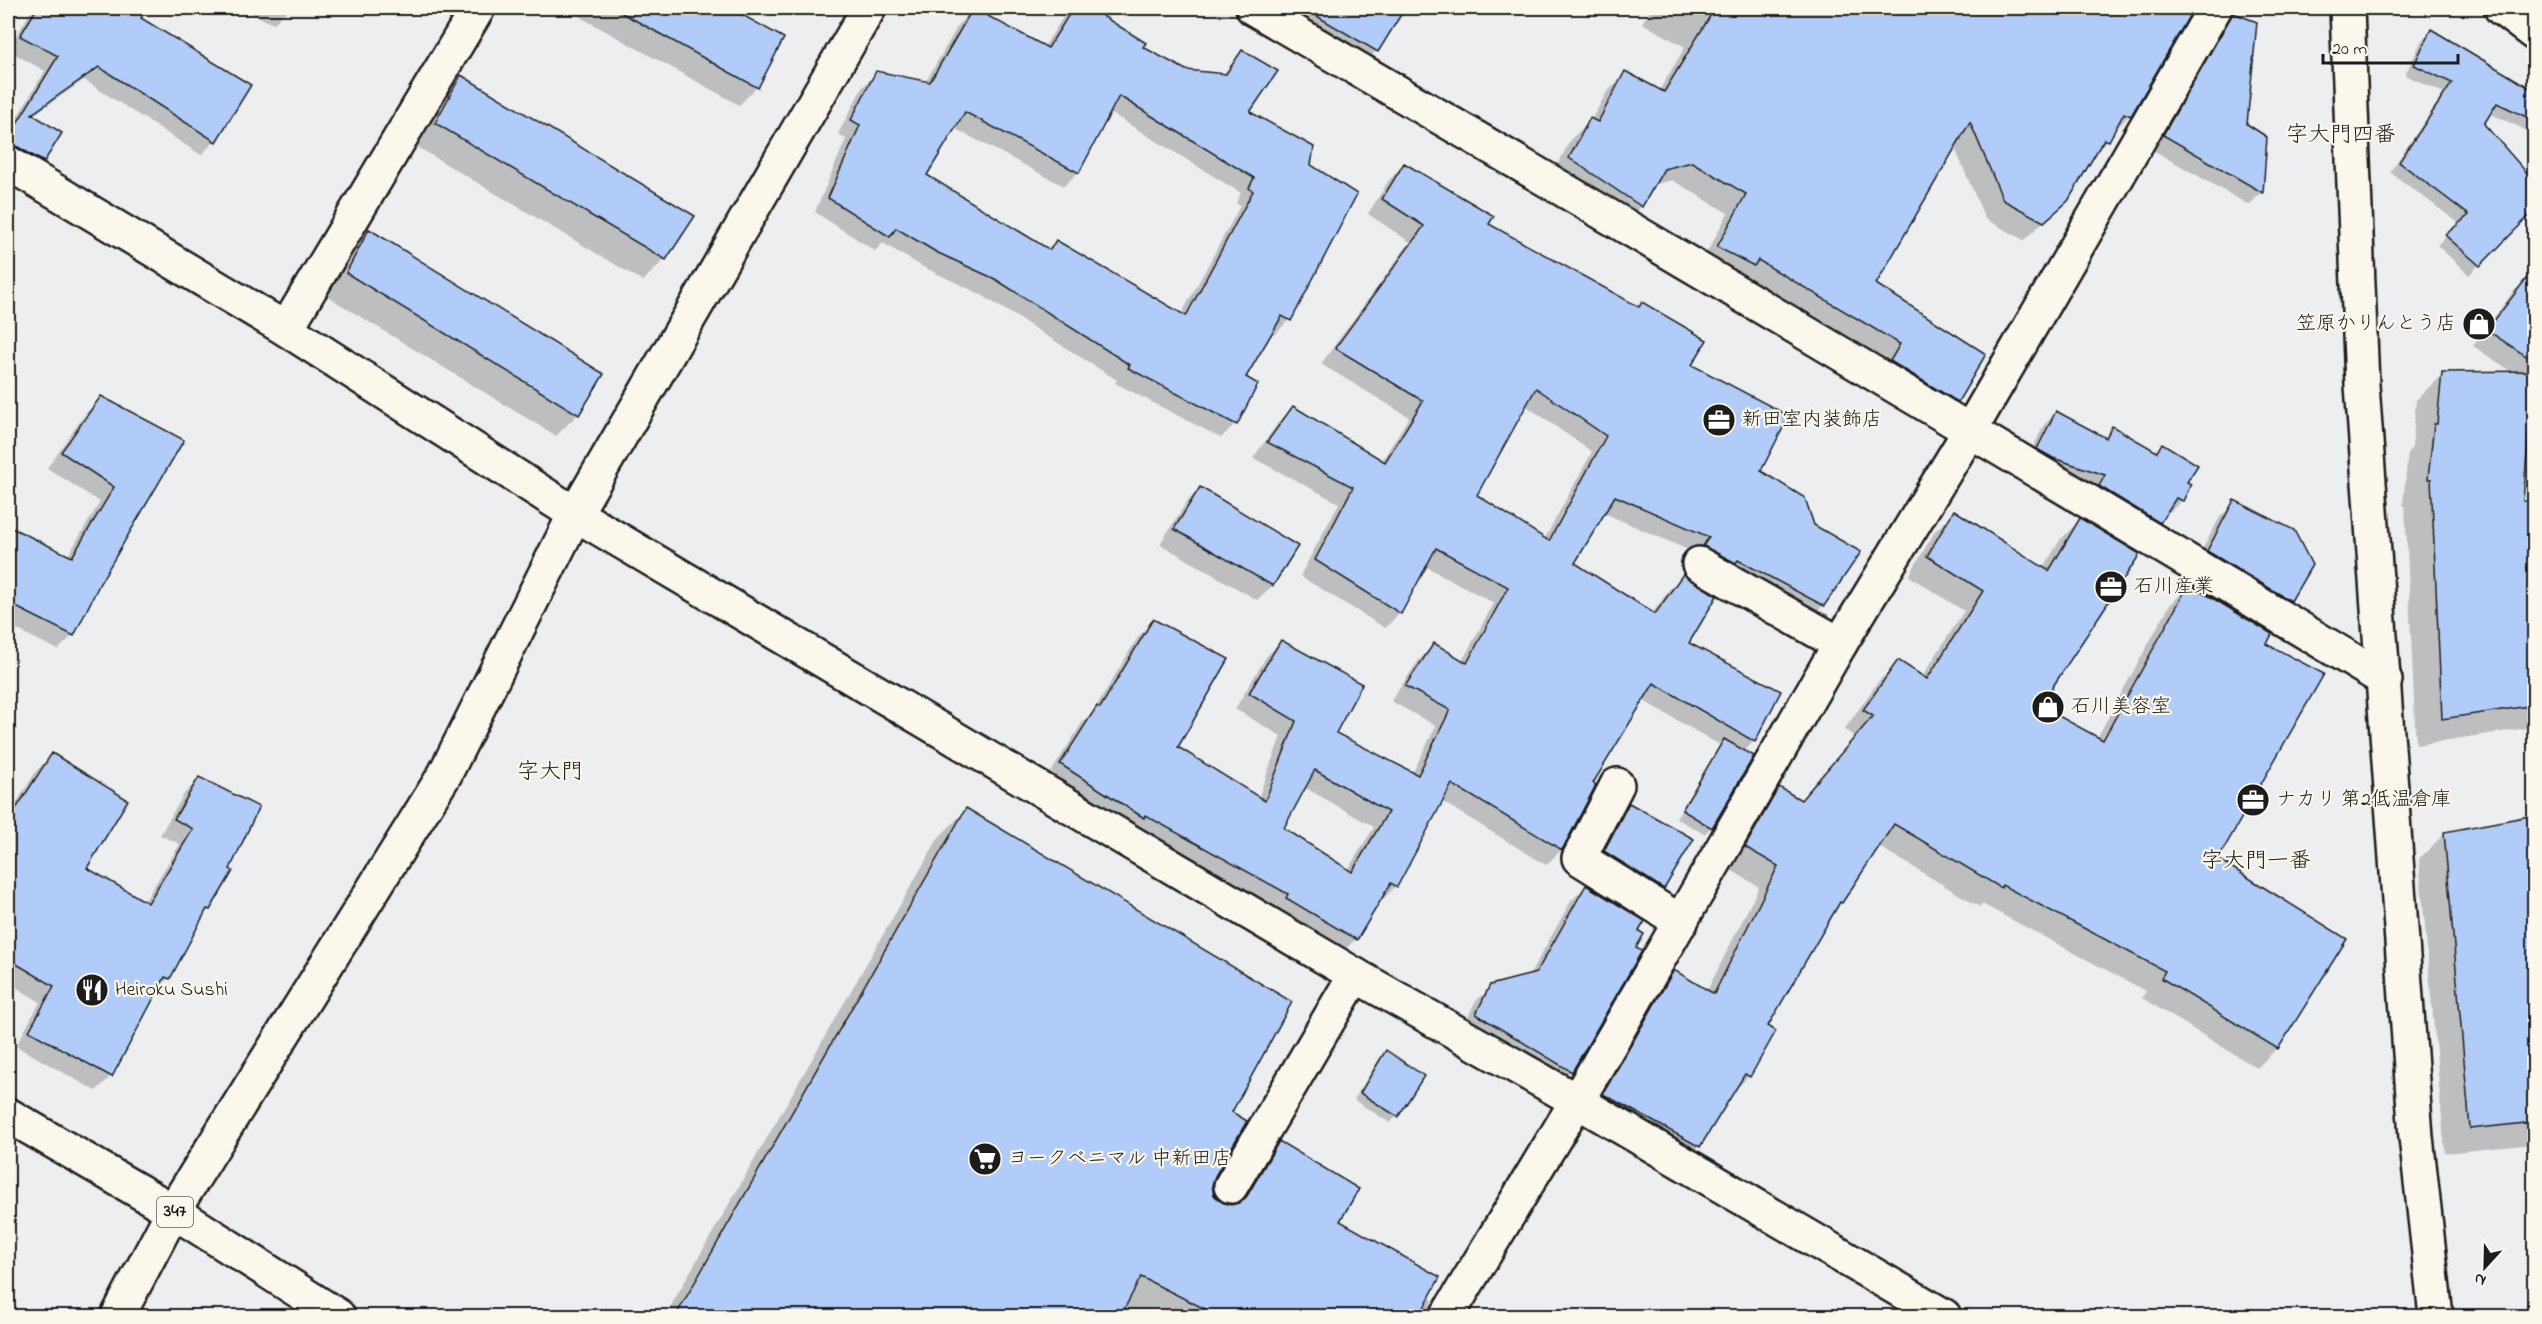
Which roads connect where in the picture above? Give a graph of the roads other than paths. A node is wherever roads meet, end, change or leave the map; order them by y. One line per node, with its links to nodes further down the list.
1 (478, 8): 9 (main road)
2 (869, 8): 11 (main road)
3 (1253, 8): 10 (main road)
4 (2215, 8): 10 (main road)
5 (2347, 8): 14 (main road)
6 (2501, 8): 7 (main road)
7 (2535, 33)
8 (8, 163): 9 (main road)
9 (286, 329): 11 (main road)
10 (1971, 429): 13 (main road); 14 (main road)
11 (575, 514): 17 (main road); 21 (main road)
12 (1699, 564): 13 (main road)
13 (1840, 644): 16 (main road)
14 (2385, 680): 26 (main road)
15 (1617, 785): 16 (main road)
16 (1681, 922): 18 (main road)
17 (1355, 975): 18 (main road); 20 (main road)
18 (1577, 1101): 24 (main road); 25 (main road)
19 (8, 1115): 21 (main road, 347)
20 (1231, 1186)
21 (173, 1211): 22 (main road); 23 (main road, 347)
22 (117, 1317)
23 (338, 1317)
24 (1447, 1317)
25 (1944, 1317)
26 (2436, 1317)

